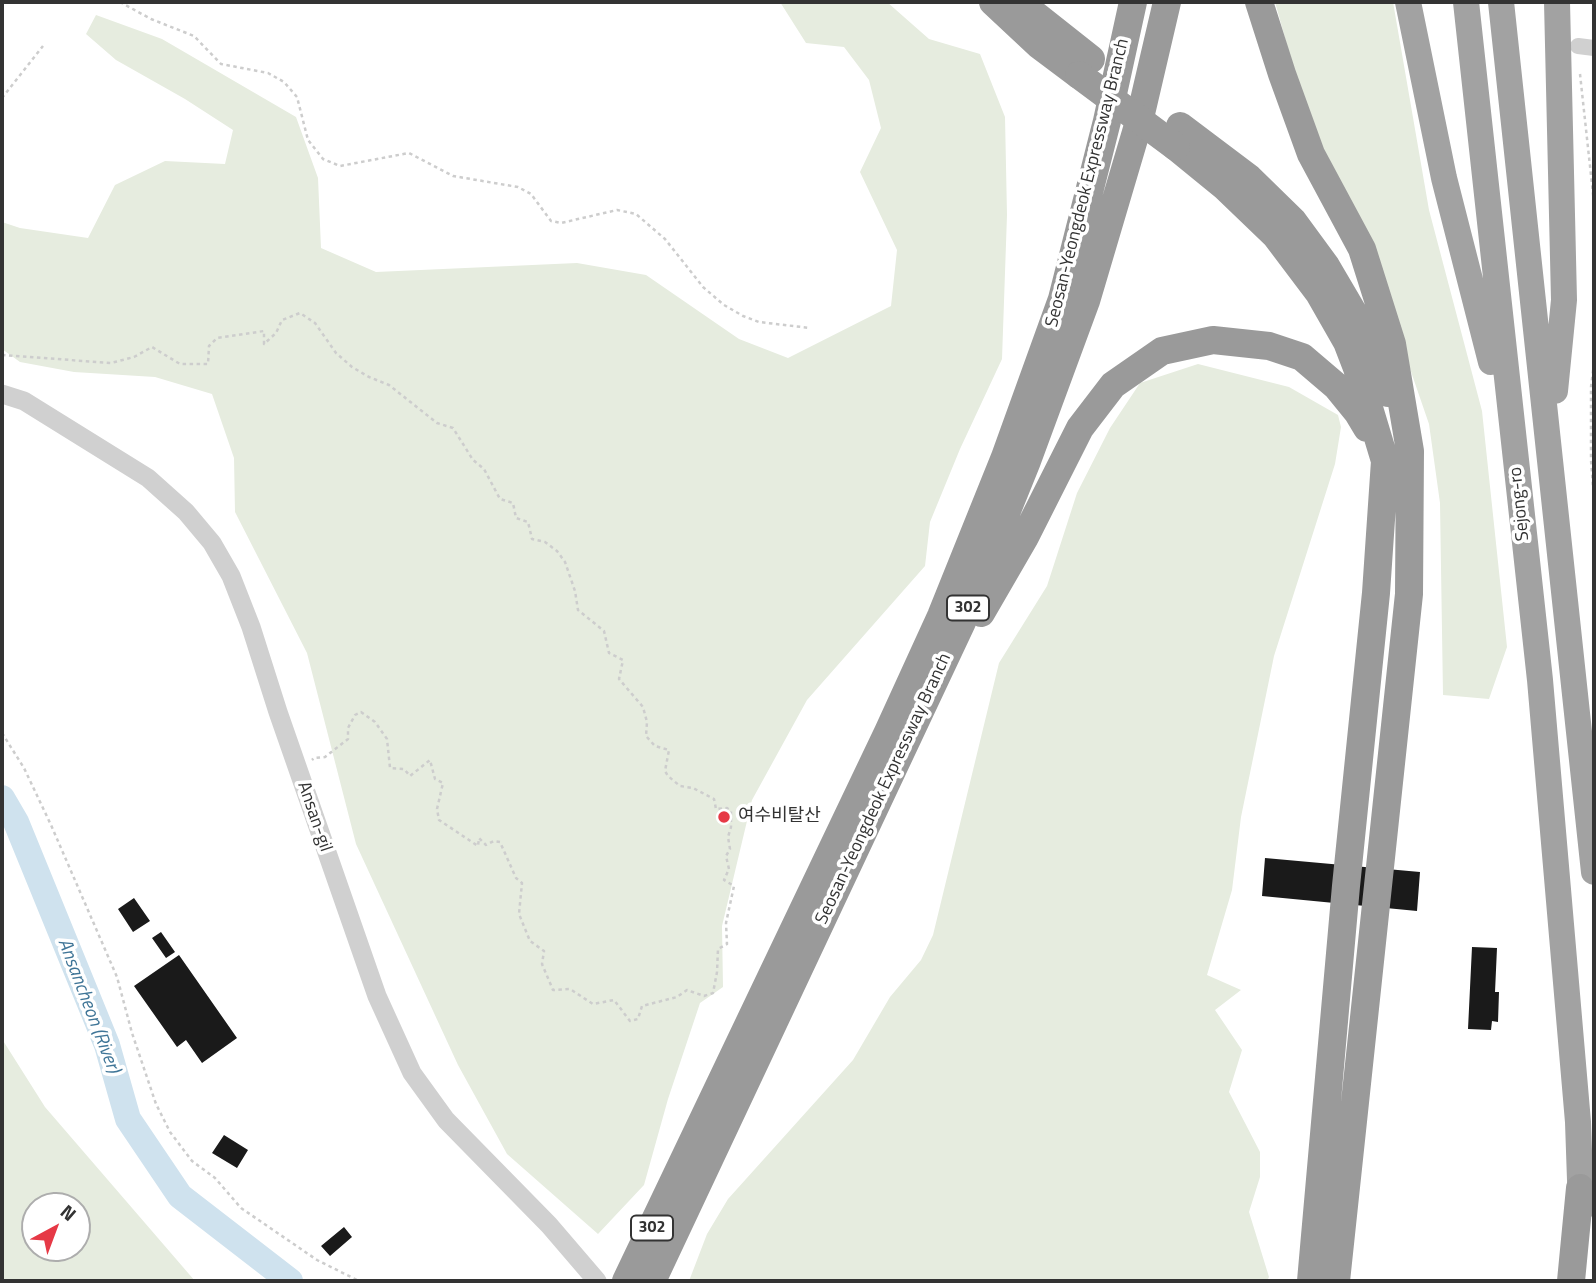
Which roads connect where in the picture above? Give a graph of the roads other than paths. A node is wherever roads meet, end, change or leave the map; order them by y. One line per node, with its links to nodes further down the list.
1 (993, 2): 10 (highway)
2 (1019, 2): 10 (highway)
3 (1133, 2): 17 (highway, Seosan-Yeongdeok Expressway Branch / 302)
4 (1167, 2): 15 (highway, Seosan-Yeongdeok Expressway Branch / 302)
5 (1259, 2): 13 (highway)
6 (1408, 2): 14 (highway)
7 (1466, 2): 14 (highway, Sejong-ro)
8 (1501, 2): 12 (highway, Sejong-ro)
9 (1557, 2): 12 (highway)
10 (1085, 67): 13 (highway, bridge)
11 (2, 394): 19 (street, Ansan-gil)
12 (1549, 445): 16 (highway, Sejong-ro)
13 (1398, 456): 15 (highway); 22 (highway); 23 (highway)
14 (1515, 458): 18 (highway, Sejong-ro)
15 (909, 737): 17 (highway, Seosan-Yeongdeok Expressway Branch / 302)
16 (1594, 872)
17 (687, 1181): 20 (highway, Seosan-Yeongdeok Expressway Branch / 302); 21 (highway, Seosan-Yeongdeok Expressway Branch / 302)
18 (1580, 1188): 24 (highway); 25 (highway, Sejong-ro)
19 (597, 1281)
20 (626, 1281)
21 (652, 1281)
22 (1311, 1281)
23 (1336, 1281)
24 (1572, 1281)
25 (1581, 1281)

